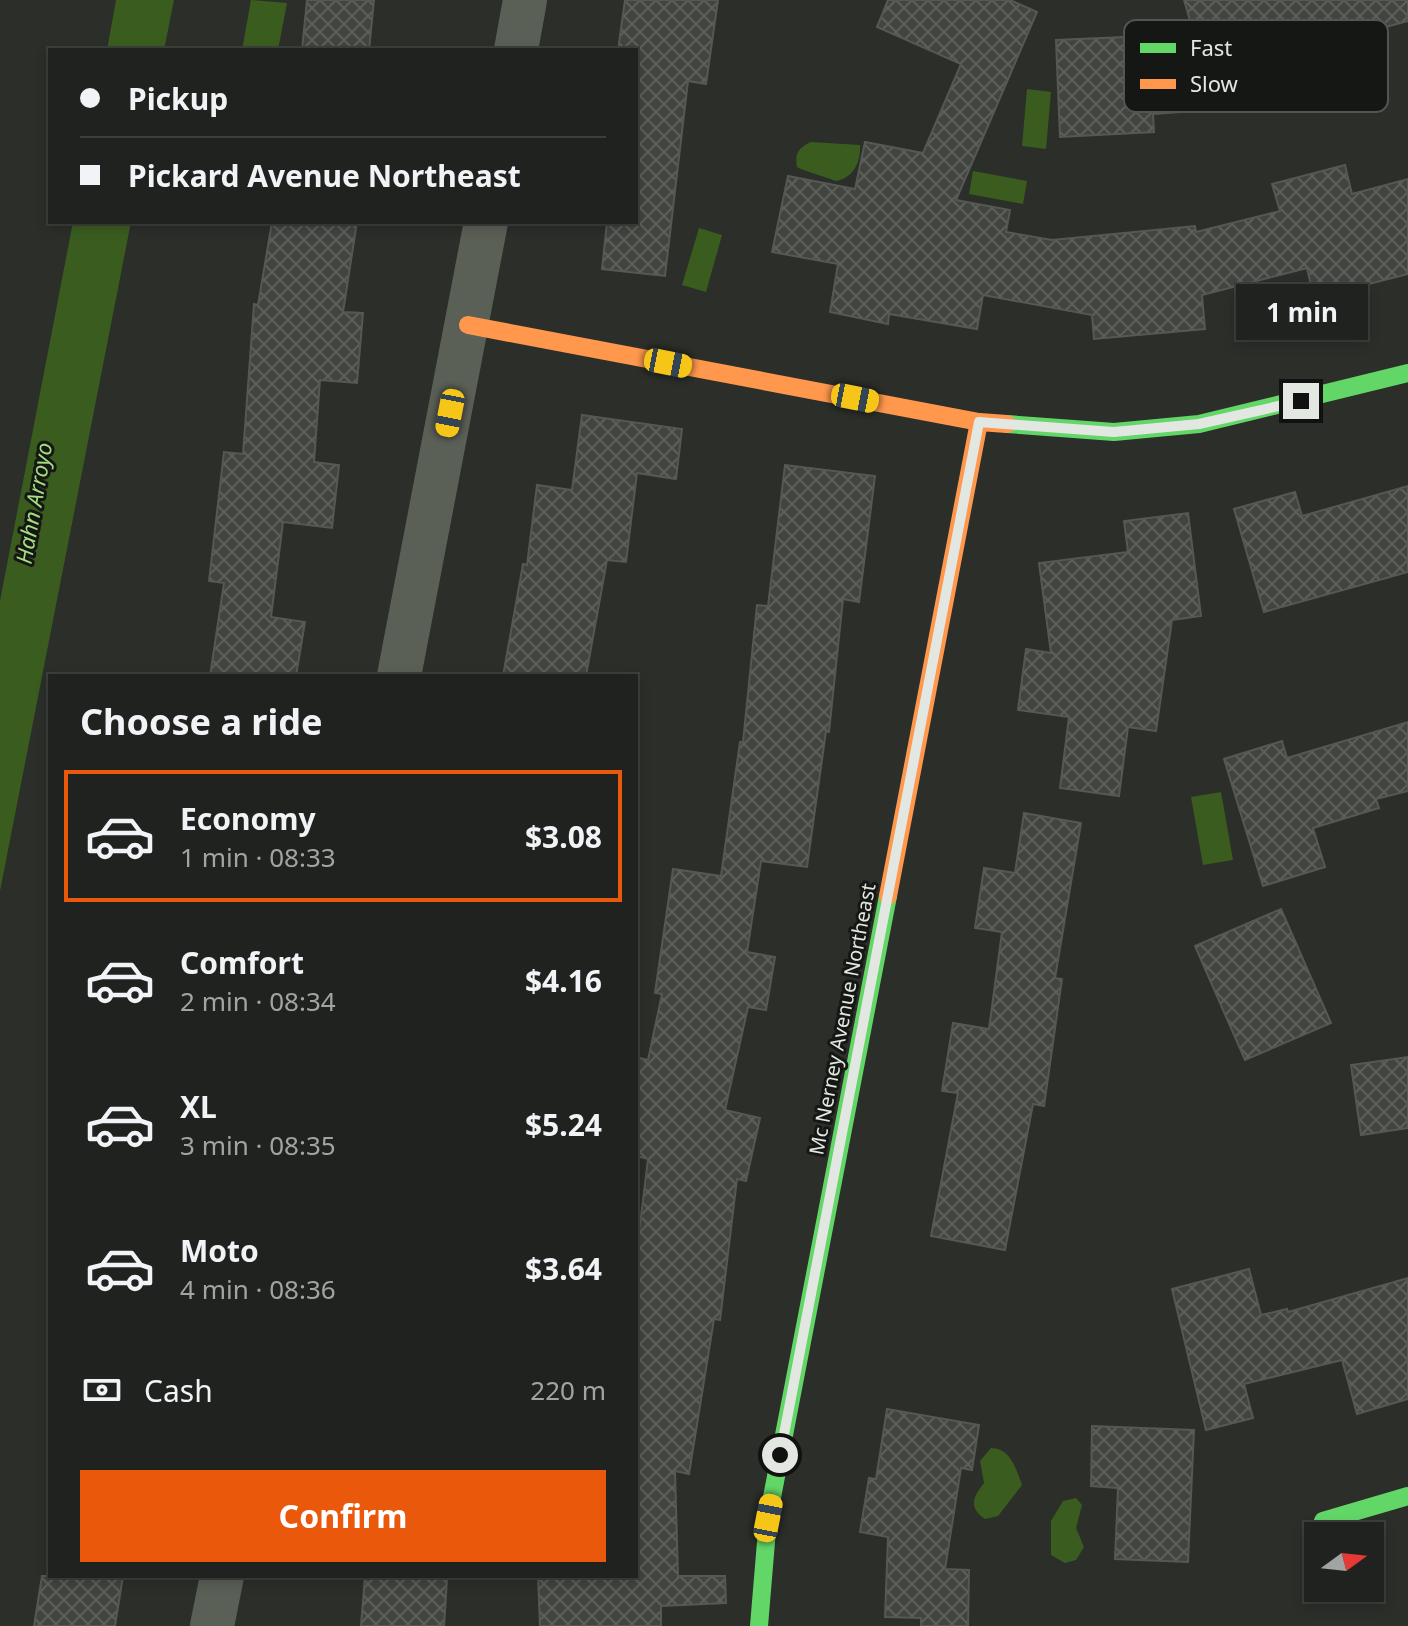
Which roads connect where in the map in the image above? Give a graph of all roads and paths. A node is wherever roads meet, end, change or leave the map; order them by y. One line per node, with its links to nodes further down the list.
1 (525, 0): 2 (street)
2 (516, 48)
3 (486, 224): 4 (street)
4 (468, 325): 6 (street); 7 (street)
5 (1408, 373): 6 (street)
6 (979, 422): 12 (street, Mc Nerney Avenue Northeast)
7 (399, 674)
8 (1408, 1496): 9 (street)
9 (1323, 1521)
10 (222, 1578): 11 (street)
11 (212, 1626)
12 (759, 1626)

